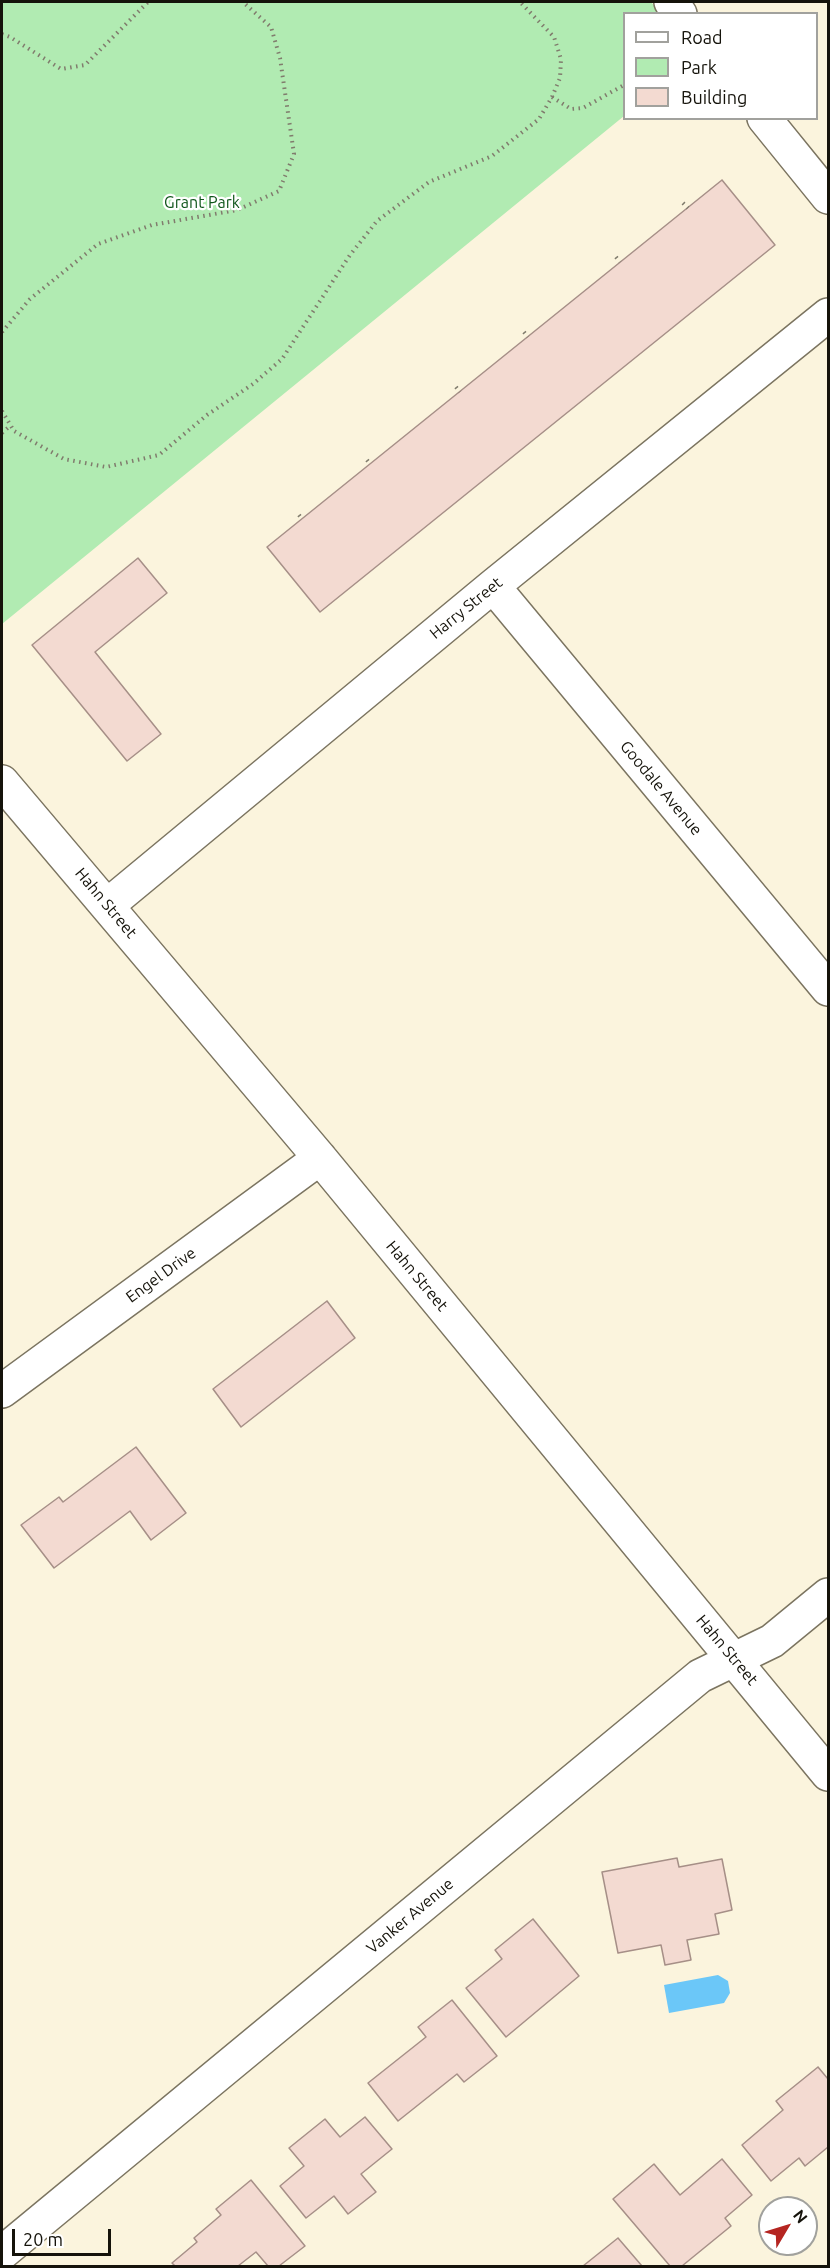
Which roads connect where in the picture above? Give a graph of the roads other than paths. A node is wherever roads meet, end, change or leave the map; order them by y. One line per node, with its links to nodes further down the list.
1 (766, 120): 2 (street)
2 (828, 197)
3 (828, 315): 4 (street, Harry Street)
4 (493, 586): 6 (street, Harry Street); 7 (street, Goodale Avenue)
5 (2, 782): 6 (street, Hahn Street)
6 (108, 905): 8 (street, Hahn Street)
7 (828, 989)
8 (320, 1158): 9 (street, Engel Drive); 11 (street, Hahn Street)
9 (2, 1391)
10 (828, 1595): 11 (street, Vanker Avenue)
11 (734, 1659): 12 (street, Hahn Street); 13 (street, Vanker Avenue)
12 (828, 1774)
13 (2, 2253)

